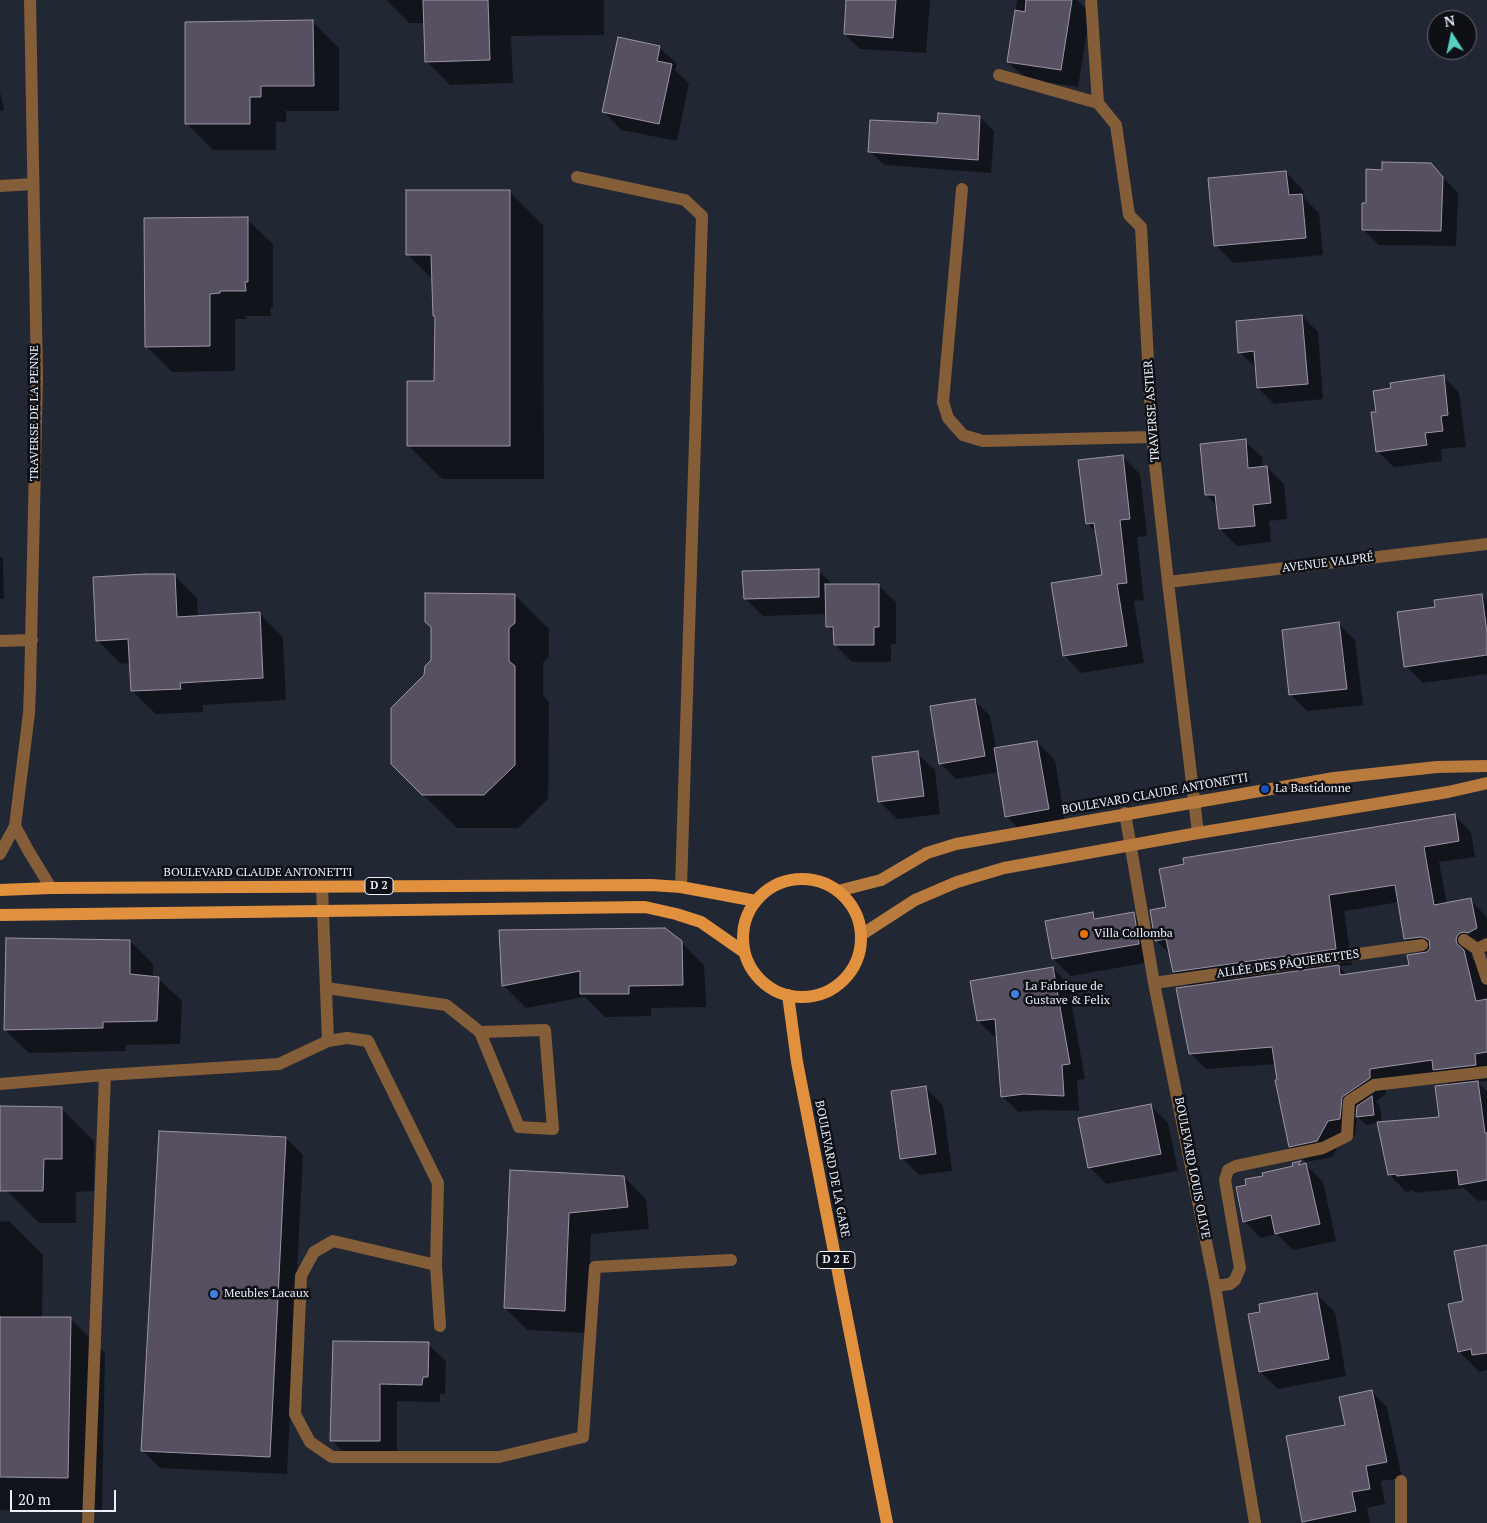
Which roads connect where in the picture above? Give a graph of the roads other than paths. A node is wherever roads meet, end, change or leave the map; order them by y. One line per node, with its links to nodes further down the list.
1 (30, 0): 6 (street, TRAVERSE DE LA PENNE)
2 (1091, 0): 4 (street)
3 (1000, 75): 4 (street)
4 (1098, 103): 9 (street, TRAVERSE ASTIER)
5 (577, 177): 23 (street)
6 (33, 184): 7 (street); 13 (street, TRAVERSE DE LA PENNE)
7 (0, 186)
8 (962, 189): 9 (street)
9 (1152, 436): 11 (street, TRAVERSE ASTIER)
10 (1487, 544): 11 (street, AVENUE VALPRÉ)
11 (1168, 582): 16 (street, TRAVERSE ASTIER)
12 (0, 640): 13 (street)
13 (32, 640): 18 (street, TRAVERSE DE LA PENNE)
14 (1487, 766): 16 (main road, BOULEVARD CLAUDE ANTONETTI)
15 (1487, 783): 19 (main road)
16 (1195, 802): 17 (main road, BOULEVARD CLAUDE ANTONETTI); 19 (street, TRAVERSE ASTIER)
17 (1125, 814): 20 (street, BOULEVARD LOUIS OLIVE); 26 (main road, BOULEVARD CLAUDE ANTONETTI)
18 (16, 826): 21 (street, TRAVERSE DE LA PENNE); 24 (street)
19 (1198, 833): 20 (main road)
20 (1131, 845): 30 (main road); 36 (street, BOULEVARD LOUIS OLIVE)
21 (0, 854)
22 (322, 887): 23 (main road, BOULEVARD CLAUDE ANTONETTI / D 2); 24 (main road, BOULEVARD CLAUDE ANTONETTI / D 2); 28 (street)
23 (681, 887): 27 (main road, BOULEVARD CLAUDE ANTONETTI / D 2)
24 (51, 888): 25 (main road, BOULEVARD CLAUDE ANTONETTI / D 2)
25 (0, 890)
26 (838, 891): 27 (main road); 30 (main road)
27 (756, 901): 34 (main road)
28 (322, 911): 29 (main road, D 2); 34 (main road, D 2); 37 (street)
29 (0, 915)
30 (861, 935): 38 (main road)
31 (1464, 940): 33 (street)
32 (1422, 945): 36 (street, ALLÉE DES PÂQUERETTES)
33 (1482, 946): 35 (street)
34 (744, 952): 38 (main road)
35 (1487, 979)
36 (1154, 983): 46 (street, BOULEVARD LOUIS OLIVE)
37 (326, 988): 39 (street); 40 (street)
38 (788, 996): 50 (main road, BOULEVARD DE LA GARE / D 2 E)
39 (480, 1032): 39 (street)
40 (328, 1041): 42 (street); 45 (street)
41 (1487, 1072): 46 (street)
42 (105, 1075): 43 (street); 49 (street)
43 (0, 1084)
44 (730, 1260): 45 (street)
45 (436, 1264): 47 (street)
46 (1215, 1286): 51 (street, BOULEVARD LOUIS OLIVE)
47 (440, 1326)
48 (1401, 1481): 52 (street)
49 (88, 1523)
50 (887, 1523)
51 (1255, 1523)
52 (1401, 1523)

